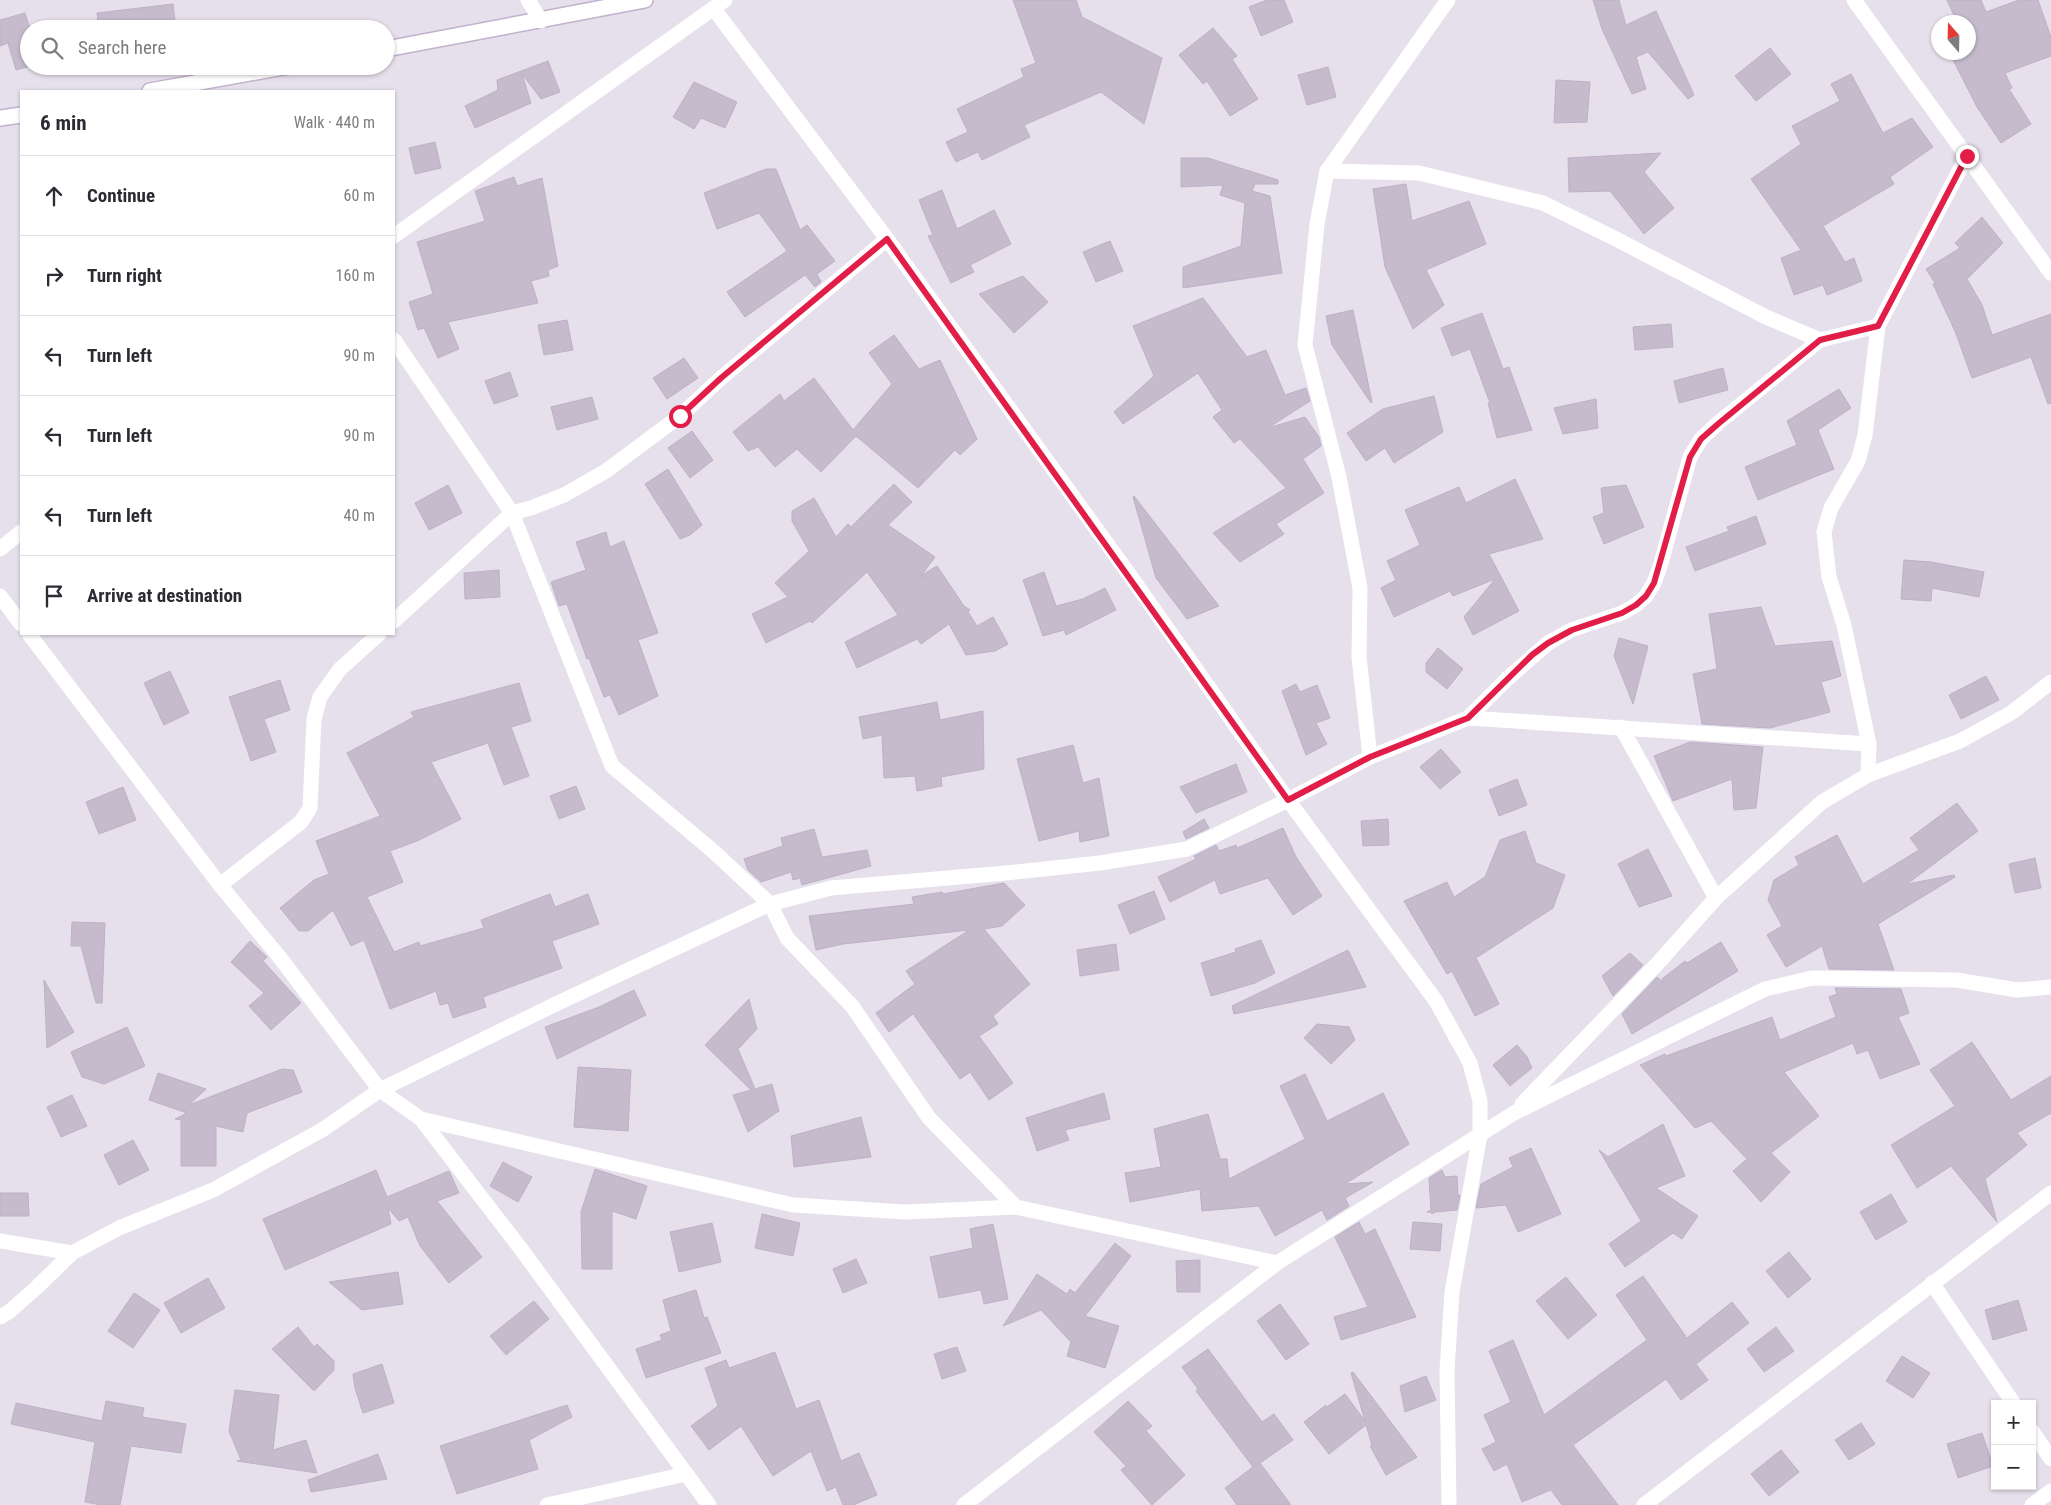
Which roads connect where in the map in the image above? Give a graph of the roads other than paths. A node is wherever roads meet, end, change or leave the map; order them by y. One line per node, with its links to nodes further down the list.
1 (528, 0): 6 (street)
2 (645, 0): 6 (street)
3 (1448, 0): 13 (street)
4 (1854, 0): 12 (street)
5 (720, 4): 14 (street); 15 (street)
6 (541, 21): 7 (street)
7 (395, 47)
8 (239, 75): 9 (street)
9 (156, 90)
10 (20, 114): 11 (street)
11 (0, 118)
12 (1967, 156): 16 (street); 17 (street)
13 (1326, 171): 18 (street); 32 (street)
14 (395, 235)
15 (887, 239): 20 (street); 34 (street)
16 (2051, 273)
17 (1878, 326): 18 (street); 31 (street)
18 (1820, 340): 29 (street)
19 (395, 341): 20 (street)
20 (512, 513): 24 (street); 37 (street)
21 (20, 533): 22 (street)
22 (0, 549)
23 (0, 596): 25 (street)
24 (395, 620)
25 (20, 623)
26 (30, 635): 35 (street)
27 (378, 635): 35 (street)
28 (2051, 682): 33 (street)
29 (1468, 718): 30 (street); 32 (street)
30 (1621, 727): 31 (street); 36 (street)
31 (1869, 744): 33 (street)
32 (1370, 757): 34 (street)
33 (1868, 776): 36 (street)
34 (1288, 800): 37 (street); 42 (street)
35 (220, 885): 39 (street)
36 (1716, 898): 40 (street)
37 (770, 904): 39 (street); 44 (street)
38 (2051, 987): 40 (street)
39 (380, 1090): 41 (street); 46 (street)
40 (1514, 1112): 42 (street)
41 (421, 1119): 44 (street); 53 (street)
42 (1480, 1135): 47 (street); 58 (street)
43 (2051, 1193): 48 (street)
44 (1016, 1207): 47 (street)
45 (0, 1241): 46 (street)
46 (72, 1253): 49 (street)
47 (1276, 1263): 57 (street)
48 (1932, 1283): 50 (street); 59 (street)
49 (0, 1317)
50 (2011, 1400)
51 (2036, 1437): 52 (street)
52 (2051, 1459)
53 (686, 1474): 55 (street); 56 (street)
54 (2051, 1491): 60 (street)
55 (547, 1505)
56 (709, 1505)
57 (964, 1505)
58 (1450, 1505)
59 (1644, 1505)
60 (2032, 1505)

